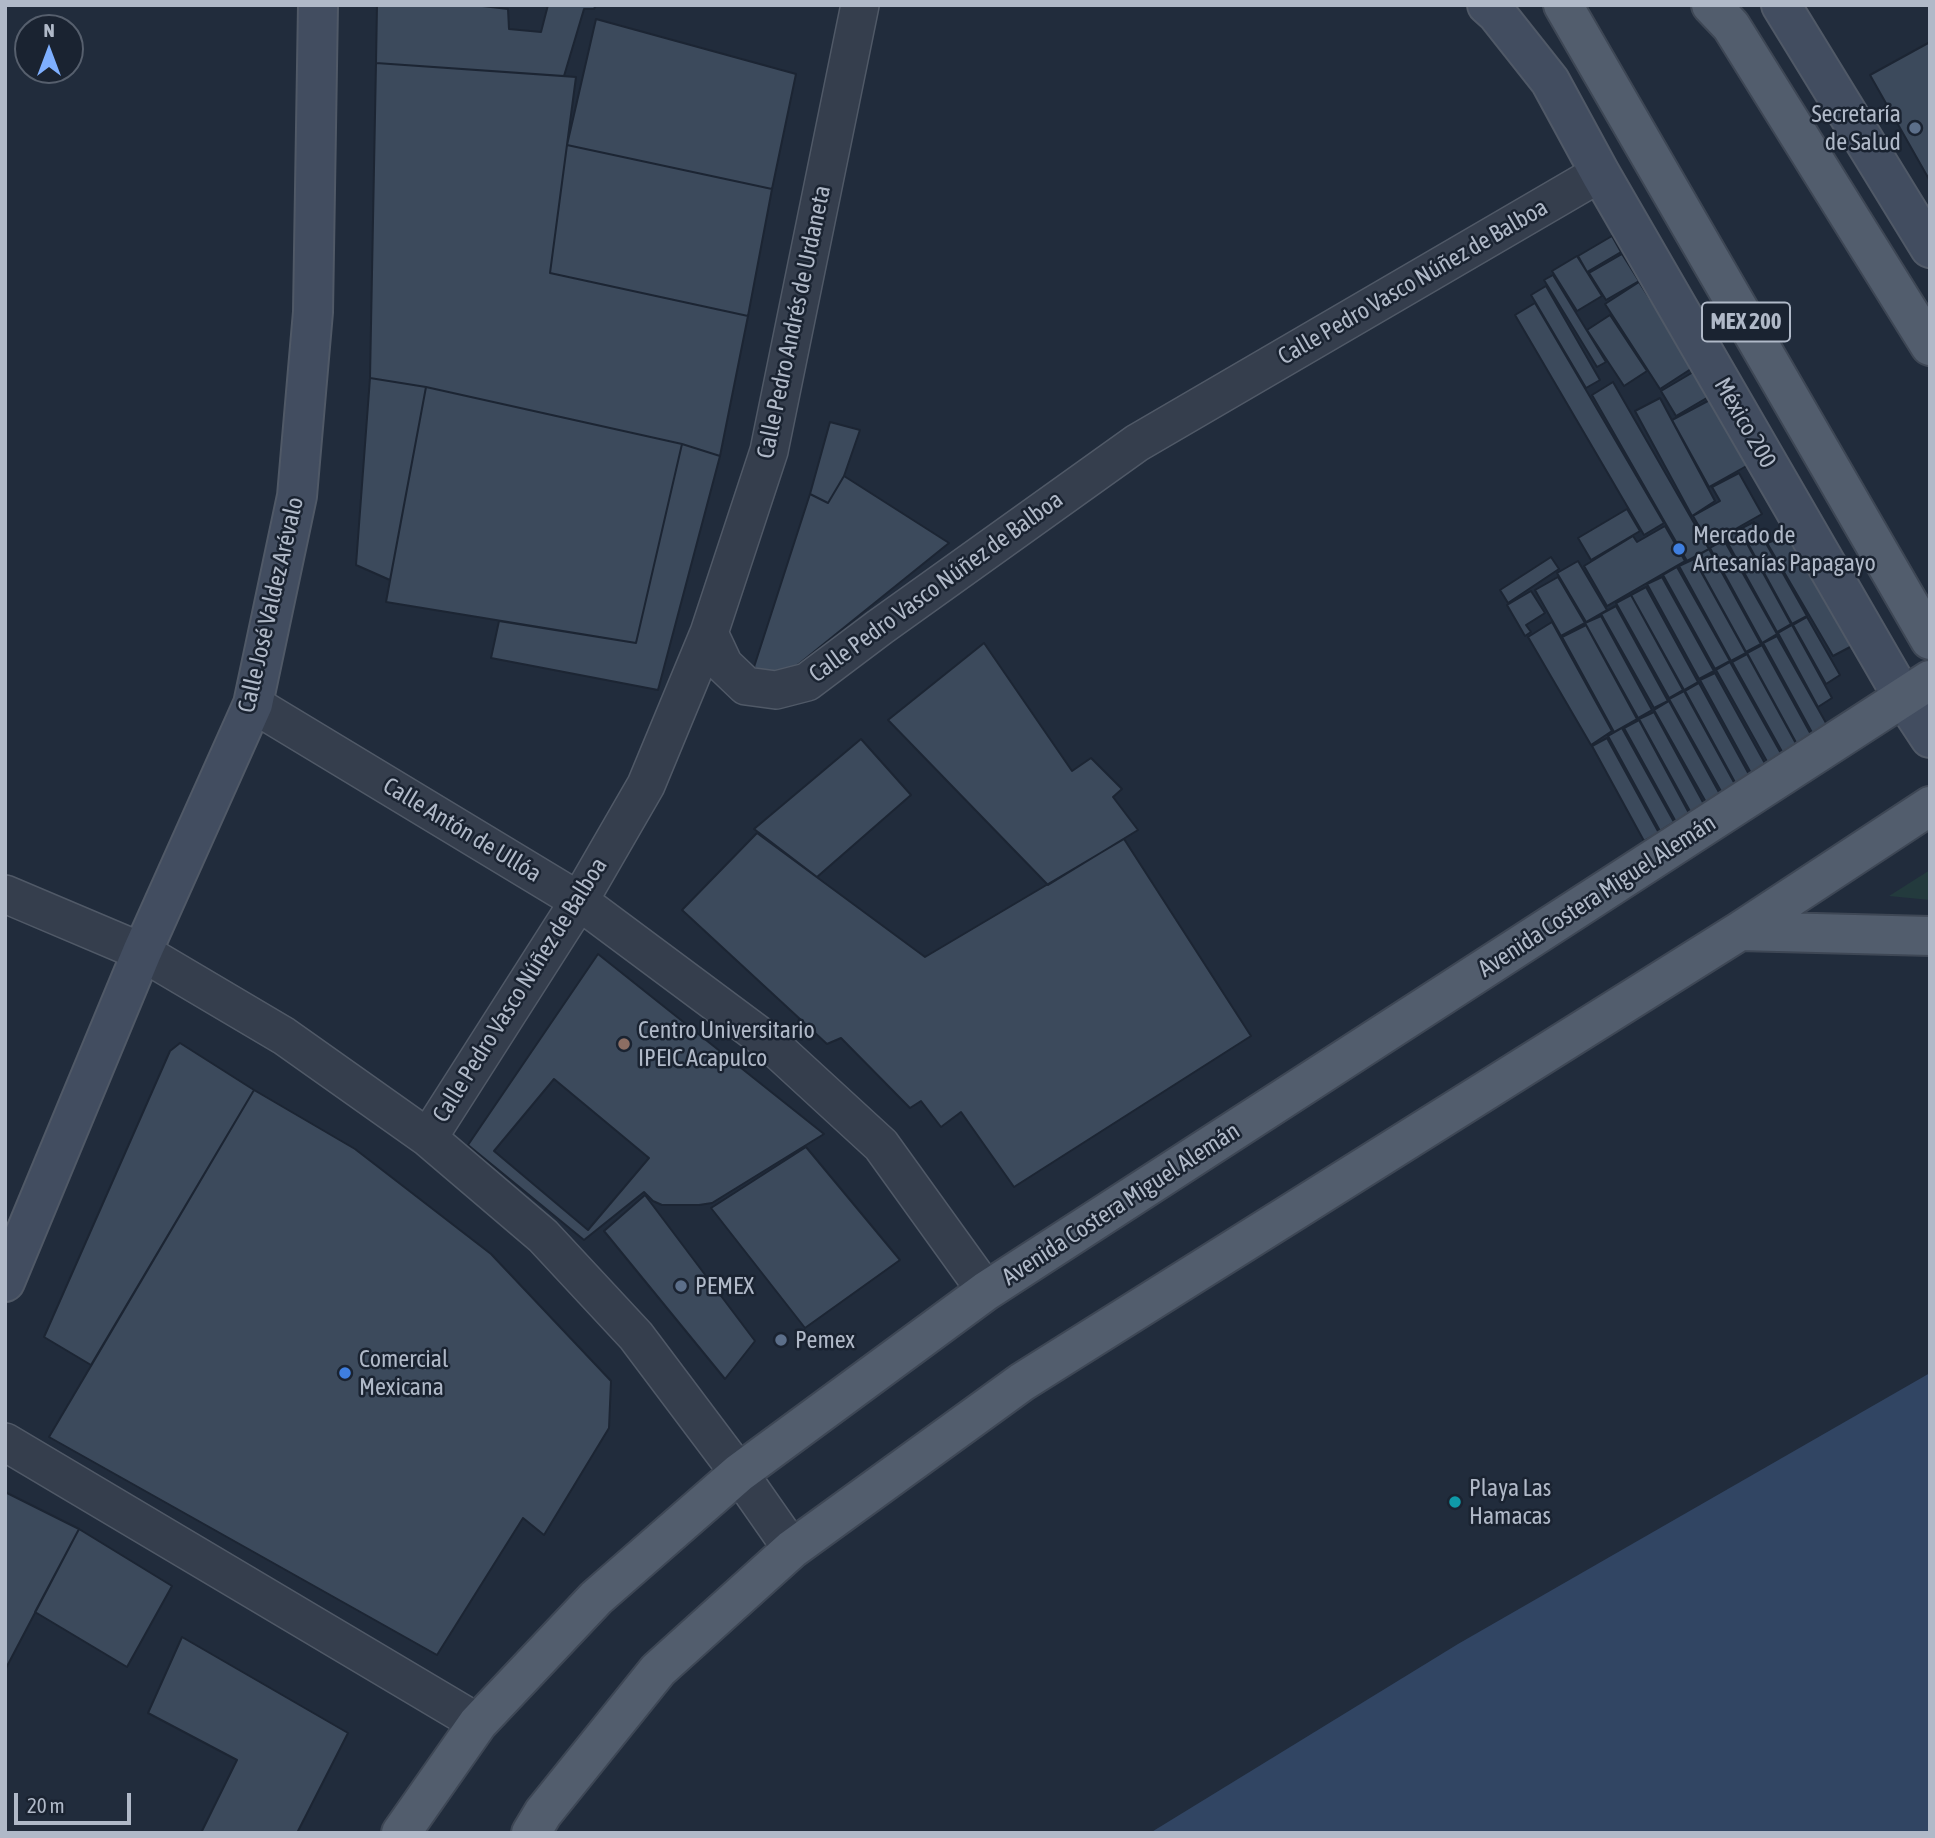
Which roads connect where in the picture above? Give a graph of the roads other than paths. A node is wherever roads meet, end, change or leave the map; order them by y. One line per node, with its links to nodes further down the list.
1 (318, 5): 13 (street, Calle José Valdez Arévalo)
2 (860, 5): 10 (street, Calle Pedro Andrés de Urdaneta)
3 (1487, 5): 7 (street, México 200)
4 (1563, 5): 11 (main road, MEX 200)
5 (1711, 5): 9 (main road)
6 (1781, 5): 8 (street)
7 (1600, 173): 10 (street, Calle Pedro Vasco Núñez de Balboa); 12 (street, México 200)
8 (1930, 248)
9 (1930, 346)
10 (709, 633): 17 (street, Calle Pedro Vasco Núñez de Balboa)
11 (1930, 640)
12 (1917, 689): 14 (street, México 200); 23 (main road, Avenida Costera Miguel Alemán)
13 (253, 704): 17 (street, Calle Antón de Ullóa); 20 (street, Calle José Valdez Arévalo)
14 (1930, 738)
15 (1930, 806): 18 (main road)
16 (5, 894): 20 (street)
17 (579, 901): 21 (street, Calle Pedro Vasco Núñez de Balboa); 23 (street, Calle Antón de Ullóa)
18 (1740, 931): 19 (main road); 26 (main road)
19 (1930, 936)
20 (142, 951): 21 (street); 22 (street, Calle José Valdez Arévalo)
21 (428, 1138): 25 (street)
22 (5, 1282)
23 (986, 1291): 25 (main road, Avenida Costera Miguel Alemán)
24 (5, 1441): 27 (street)
25 (739, 1473): 26 (street); 27 (main road, Avenida Costera Miguel Alemán)
26 (792, 1549): 29 (main road)
27 (478, 1723): 28 (main road, Avenida Costera Miguel Alemán)
28 (401, 1833)
29 (531, 1833)

